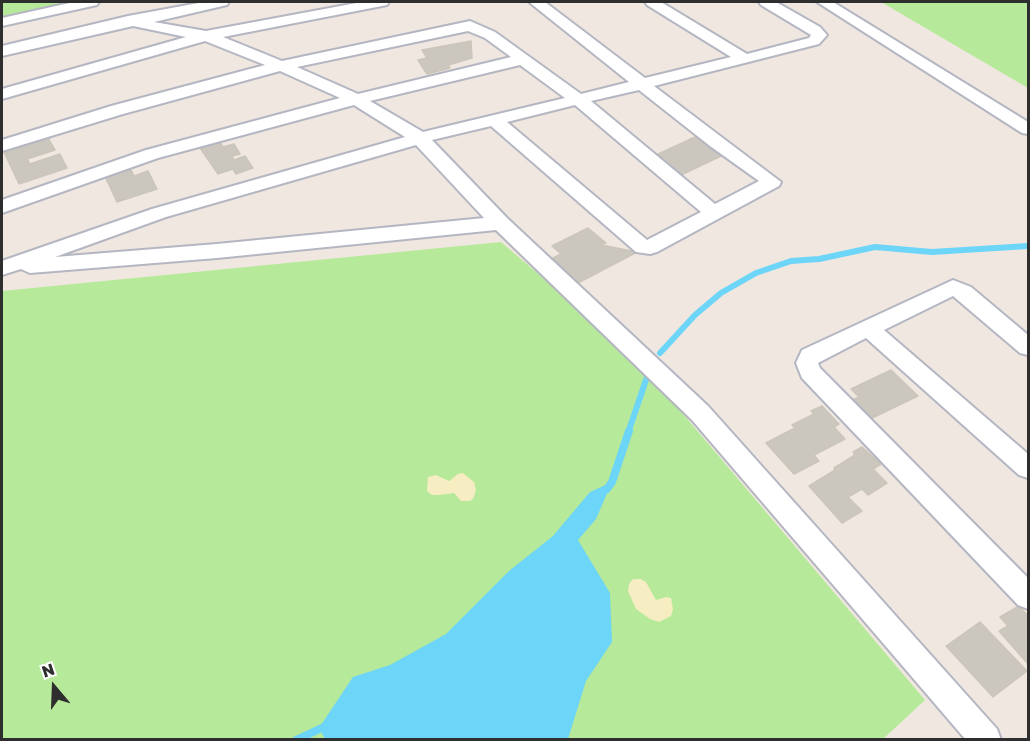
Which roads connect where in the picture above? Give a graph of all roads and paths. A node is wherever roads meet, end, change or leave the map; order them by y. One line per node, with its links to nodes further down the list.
1 (92, 2): 11 (street)
2 (155, 2): 12 (street)
3 (222, 2): 10 (street)
4 (382, 2): 13 (street)
5 (536, 2): 18 (street)
6 (652, 2): 15 (street)
7 (766, 2): 15 (street)
8 (824, 2): 22 (street)
9 (851, 2): 22 (street)
10 (128, 21): 13 (street); 14 (street)
11 (2, 22)
12 (2, 36)
13 (206, 36): 17 (street); 19 (street)
14 (2, 51)
15 (746, 59): 18 (street)
16 (524, 60): 17 (street); 20 (street); 21 (street)
17 (281, 66): 20 (street); 27 (street)
18 (642, 83): 21 (street); 29 (street)
19 (2, 94)
20 (356, 99): 26 (street); 28 (street)
21 (578, 99): 24 (street); 29 (street)
22 (1011, 110): 23 (street); 25 (street)
23 (1029, 111)
24 (496, 121): 26 (street); 29 (street)
25 (1029, 129)
26 (420, 138): 30 (street); 31 (street)
27 (2, 146)
28 (2, 207)
29 (714, 213)
30 (500, 224): 31 (street); 36 (street)
31 (2, 268)
32 (867, 327): 33 (street); 34 (street); 35 (street)
33 (1029, 347)
34 (1029, 468)
35 (1029, 596)
36 (986, 740)

